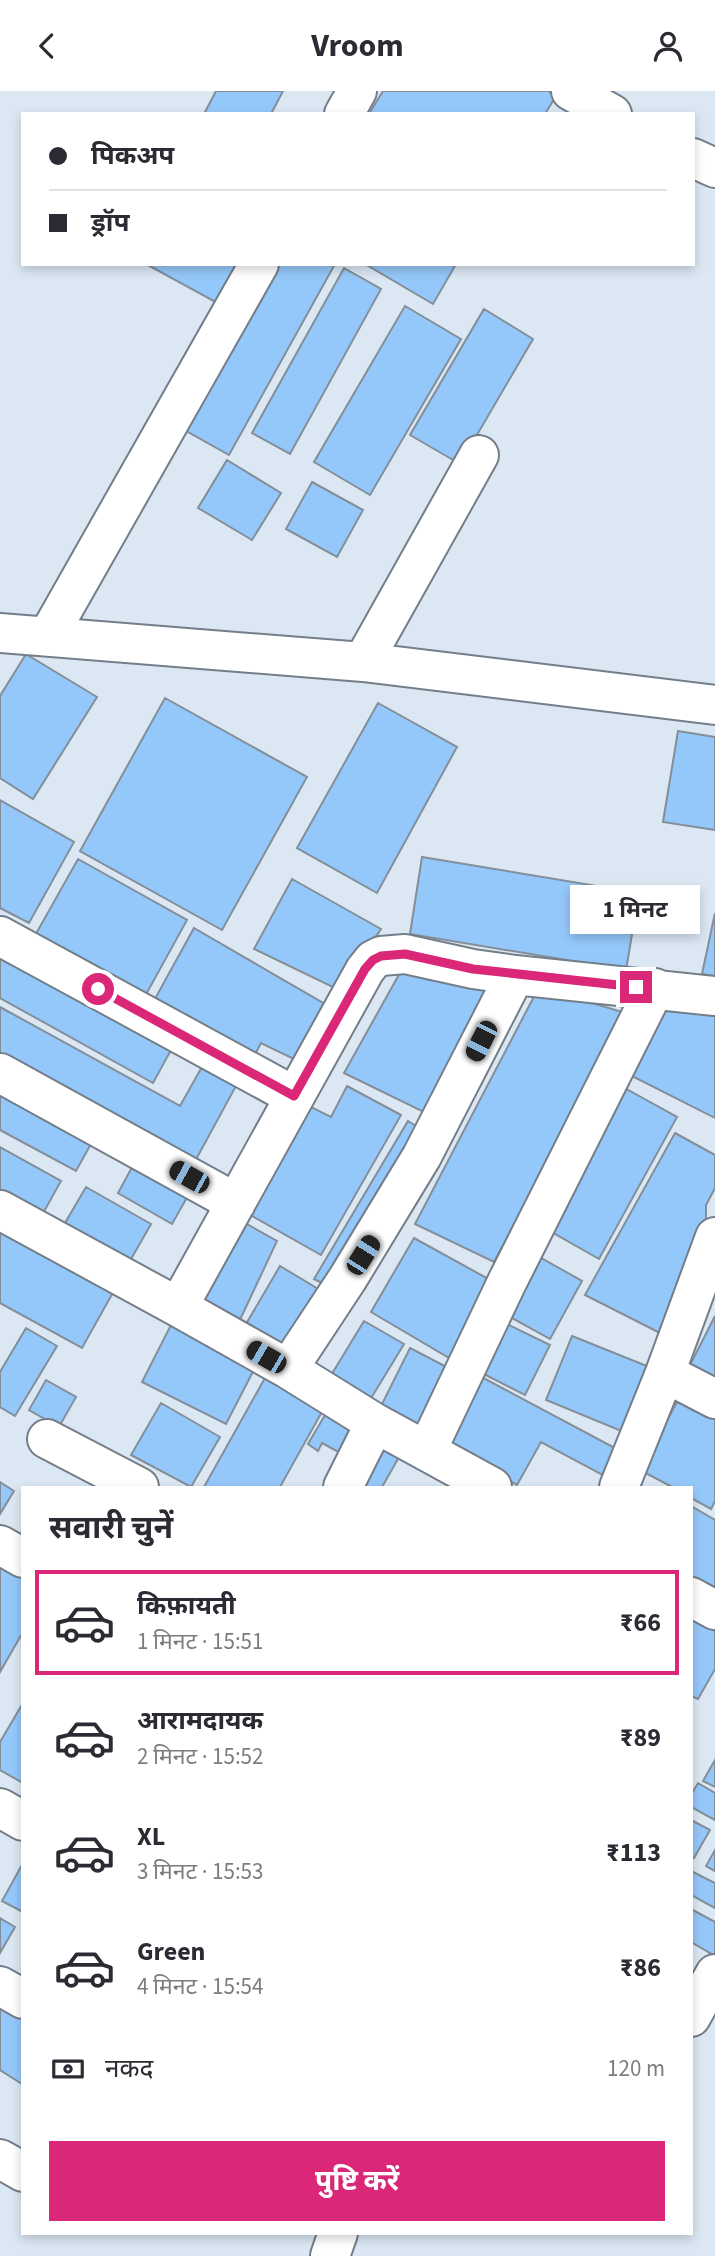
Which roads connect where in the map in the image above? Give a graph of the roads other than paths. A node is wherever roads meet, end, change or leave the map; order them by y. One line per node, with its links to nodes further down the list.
1 (357, 91): 3 (street)
2 (571, 91): 4 (street)
3 (345, 112)
4 (608, 112)
5 (695, 159): 6 (street)
6 (715, 168)
7 (258, 266): 10 (street)
8 (479, 455): 11 (street)
9 (0, 633): 10 (street)
10 (48, 636): 11 (street)
11 (362, 662): 12 (street)
12 (715, 705)
13 (0, 936): 18 (street)
14 (515, 975): 15 (street); 18 (street); 23 (street)
15 (655, 988): 16 (street); 28 (street)
16 (715, 996)
17 (0, 1073): 19 (street)
18 (294, 1096): 19 (street)
19 (236, 1203): 22 (street)
20 (0, 1210): 22 (street)
21 (715, 1237): 24 (street)
22 (178, 1307): 23 (street)
23 (288, 1369): 26 (street)
24 (665, 1373): 25 (street); 32 (street)
25 (715, 1399)
26 (375, 1423): 28 (street); 30 (street)
27 (47, 1439): 29 (street)
28 (427, 1450): 31 (street)
29 (137, 1486)
30 (344, 1486)
31 (490, 1486)
32 (619, 1486)
33 (0, 1545): 34 (street)
34 (21, 1557)
35 (693, 1598): 36 (street)
36 (715, 1610)
37 (0, 1808): 38 (street)
38 (21, 1820)
39 (715, 1974): 42 (street)
40 (0, 1986): 41 (street)
41 (21, 1998)
42 (693, 2013)
43 (0, 2159): 44 (street)
44 (21, 2171)
45 (337, 2235): 46 (street)
46 (330, 2256)

